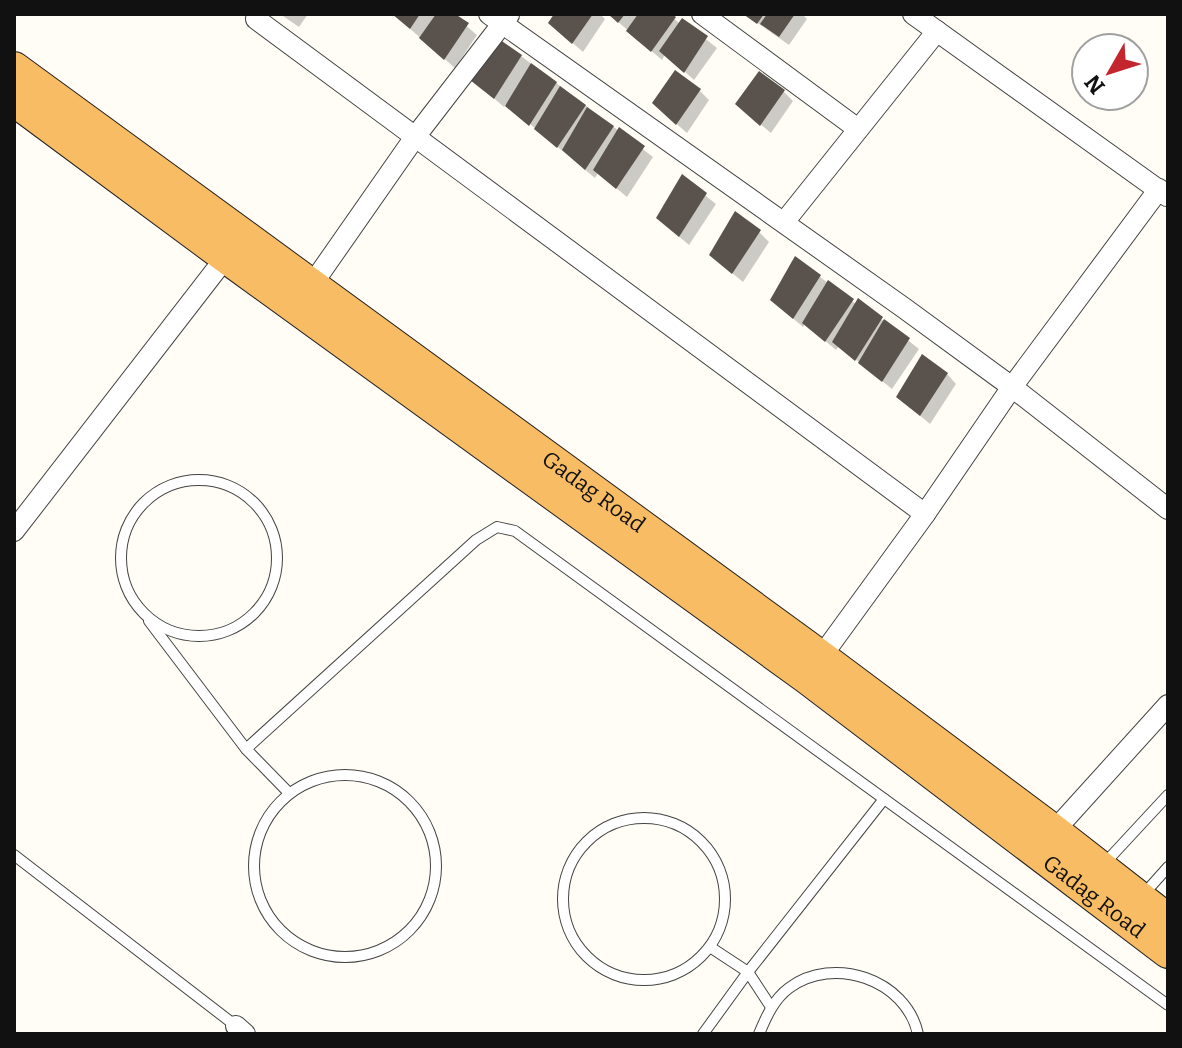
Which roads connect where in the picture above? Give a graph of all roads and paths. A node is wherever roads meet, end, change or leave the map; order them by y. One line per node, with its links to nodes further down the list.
1 (702, 14): 8 (street)
2 (913, 14): 5 (street)
3 (501, 17): 9 (street); 11 (street)
4 (256, 19): 9 (street)
5 (937, 31): 8 (street); 10 (street)
6 (14, 68): 13 (highway, Gadag Road)
7 (14, 100): 12 (highway, Gadag Road)
8 (858, 129): 11 (street)
9 (415, 137): 13 (street); 16 (street)
10 (1163, 193): 14 (street)
11 (785, 221): 14 (street)
12 (226, 257): 17 (street); 28 (highway, Gadag Road)
13 (311, 286): 19 (highway, Gadag Road)
14 (1012, 387): 15 (street); 16 (street)
15 (1168, 509)
16 (925, 514): 19 (street)
17 (14, 531)
18 (145, 615): 18 (lane); 21 (lane)
19 (821, 657): 25 (highway, Gadag Road)
20 (1168, 705): 25 (street)
21 (246, 749): 22 (lane); 24 (lane)
22 (289, 793): 22 (lane)
23 (1168, 795): 28 (lane)
24 (884, 799): 33 (lane); 34 (lane)
25 (1054, 831): 28 (highway, Gadag Road)
26 (14, 855): 36 (lane)
27 (1168, 867): 29 (lane)
28 (1094, 878): 29 (highway, Gadag Road)
29 (1132, 909): 30 (highway, Gadag Road); 32 (highway, Gadag Road)
30 (1168, 920)
31 (710, 947): 31 (lane); 33 (lane)
32 (1168, 952)
33 (748, 972): 35 (lane); 37 (lane)
34 (1168, 1005)
35 (771, 1007): 38 (lane); 39 (lane)
36 (240, 1030)
37 (703, 1034)
38 (759, 1034)
39 (918, 1034)

